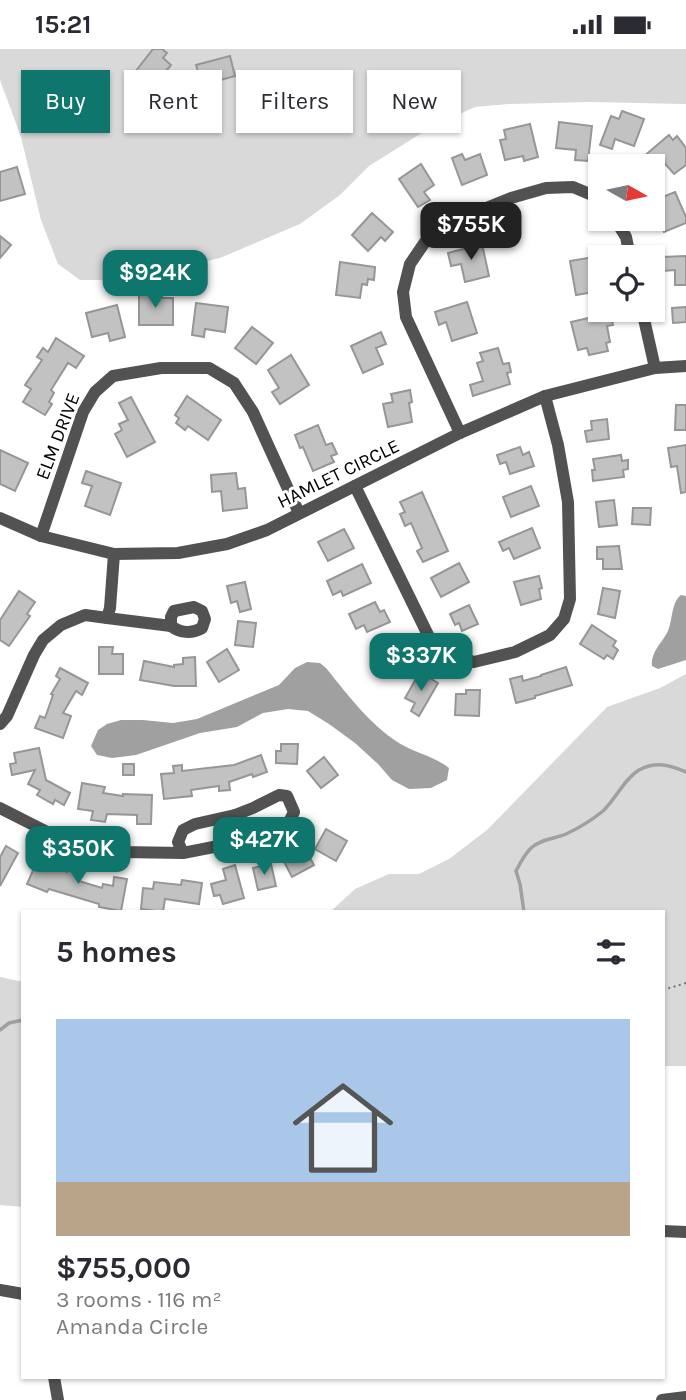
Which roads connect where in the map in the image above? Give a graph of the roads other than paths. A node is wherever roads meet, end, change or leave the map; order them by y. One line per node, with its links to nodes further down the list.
1 (588, 193): 6 (street)
2 (645, 322): 4 (street)
3 (686, 366): 4 (street, HAMLET CIRCLE)
4 (655, 368): 5 (street, HAMLET CIRCLE)
5 (545, 396): 6 (street, HAMLET CIRCLE); 7 (street)
6 (460, 433): 7 (street, HAMLET CIRCLE)
7 (355, 486): 8 (street, HAMLET CIRCLE)
8 (299, 513): 10 (street, ELM DRIVE); 11 (street, HAMLET CIRCLE)
9 (0, 518): 10 (street, HAMLET CIRCLE)
10 (41, 536): 11 (street, HAMLET CIRCLE)
11 (114, 554): 12 (street)
12 (107, 618): 13 (street); 14 (street)
13 (171, 626)
14 (0, 724)
15 (0, 808): 18 (street)
16 (235, 815): 17 (street); 17 (street); 18 (street)
17 (241, 840): 18 (street)
18 (183, 853)
19 (665, 1231): 20 (street)
20 (686, 1232)
21 (0, 1290): 22 (street)
22 (21, 1294)
23 (54, 1379): 25 (street)
24 (686, 1397): 26 (street)
25 (58, 1400)
26 (662, 1400)

